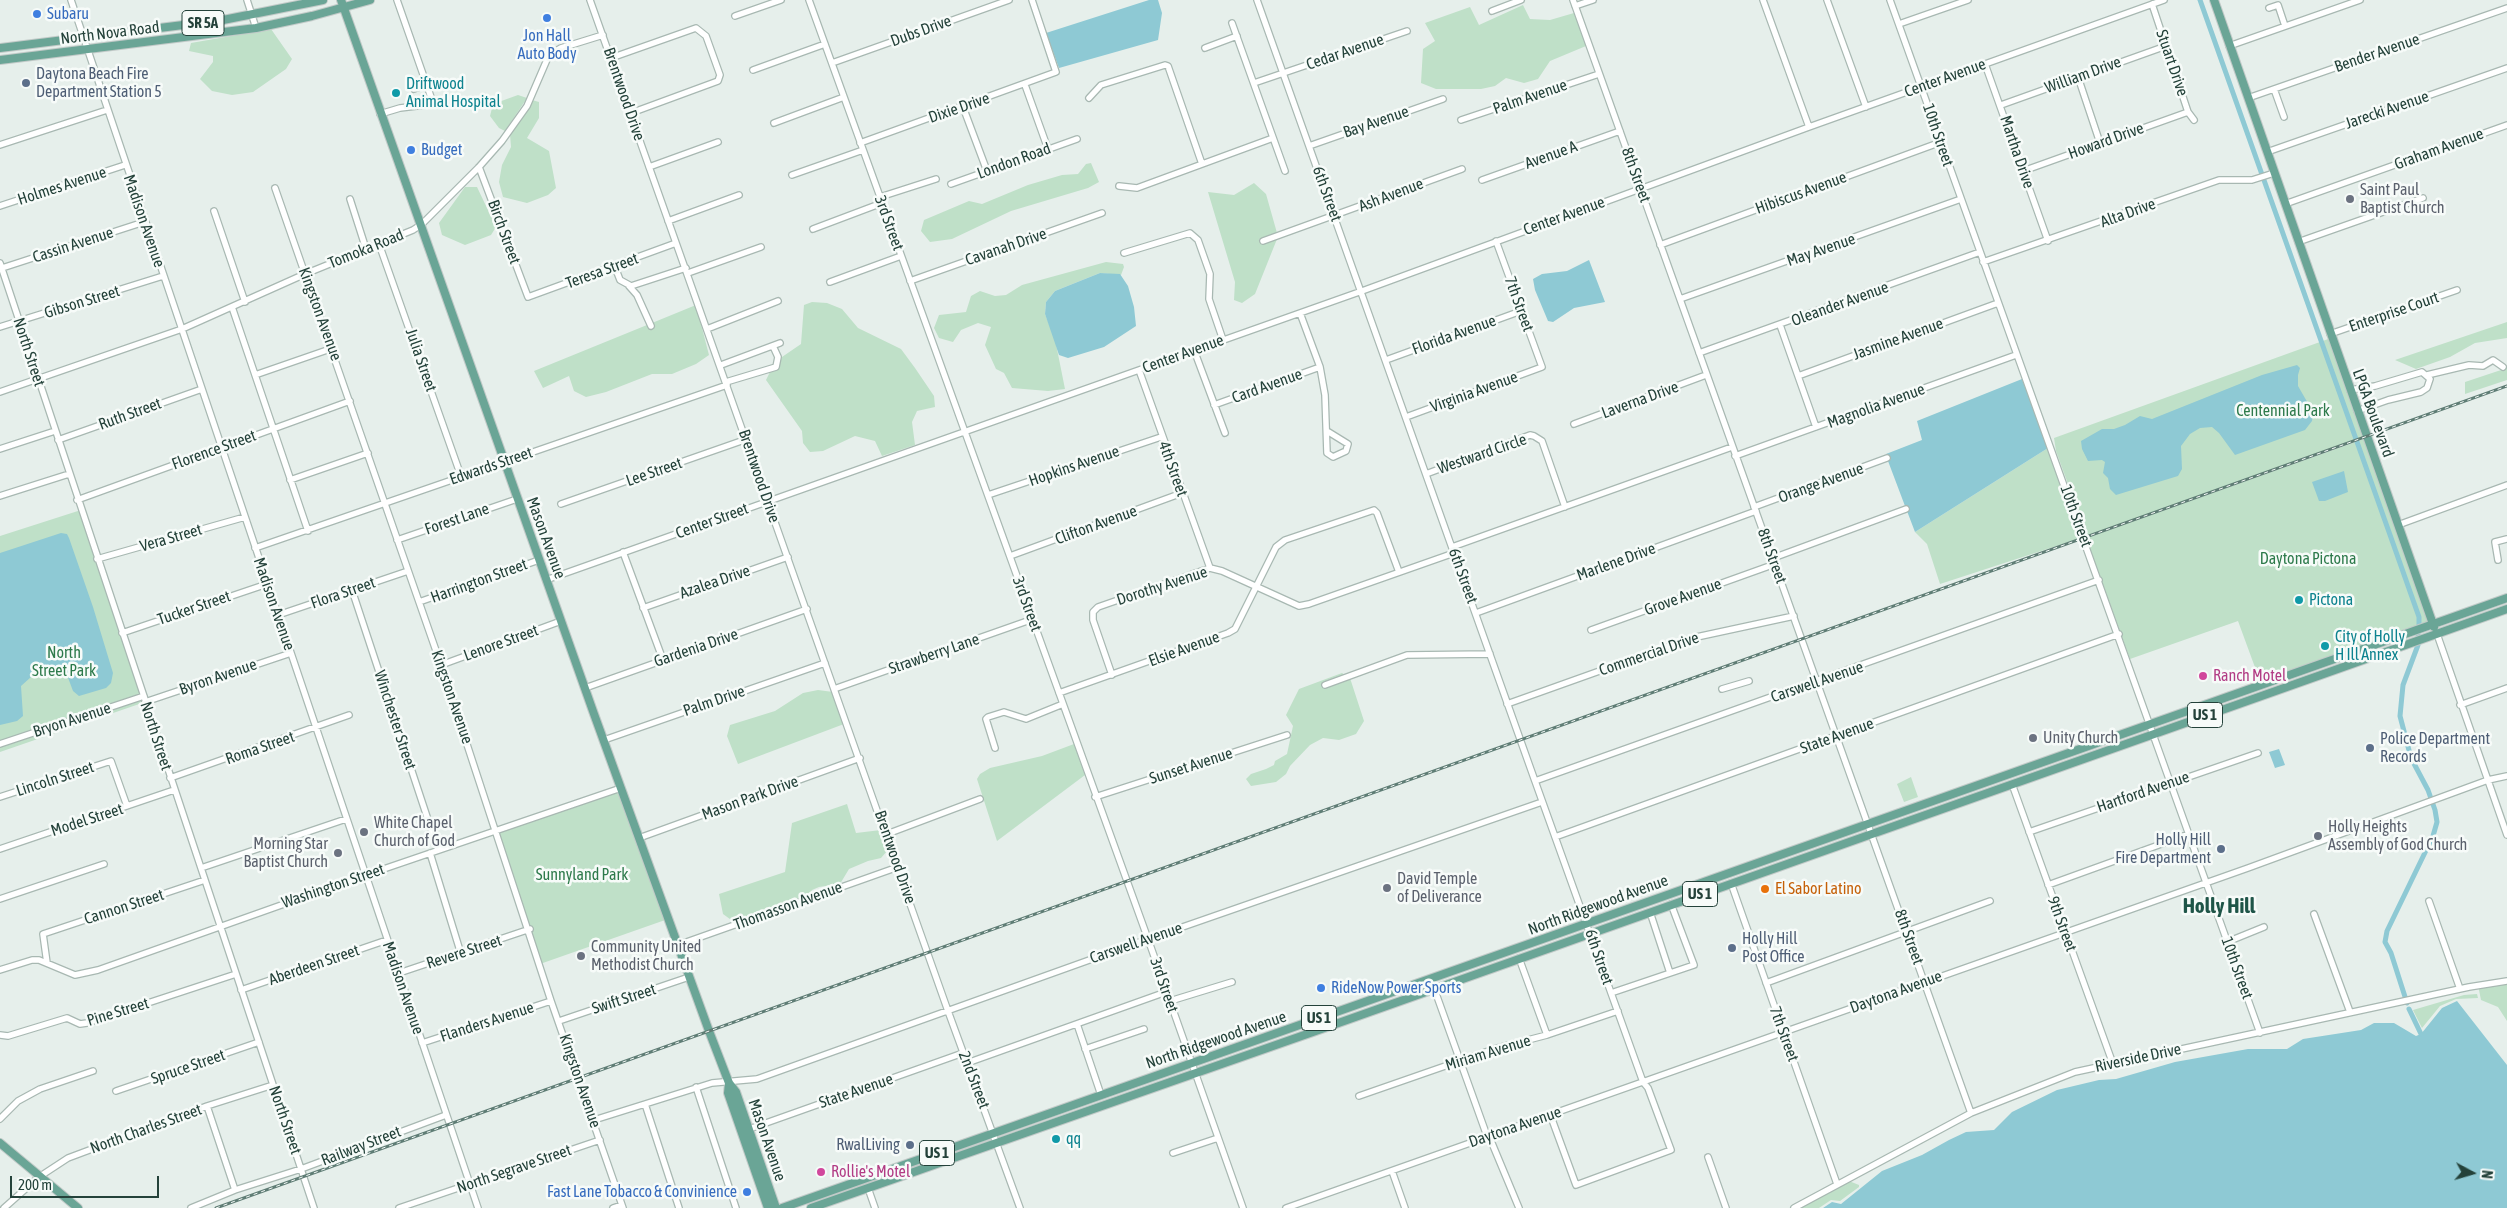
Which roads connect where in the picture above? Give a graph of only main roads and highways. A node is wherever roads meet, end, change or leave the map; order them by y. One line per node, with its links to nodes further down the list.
1 (323, 0): 5 (main road, North Nova Road / SR 5A)
2 (370, 0): 4 (main road, North Nova Road / SR 5A)
3 (2214, 0): 9 (main road, LPGA Boulevard)
4 (343, 4): 6 (main road, North Nova Road / SR 5A); 21 (main road, Mason Avenue)
5 (0, 48)
6 (0, 60)
7 (2507, 598): 9 (main road, North Ridgewood Avenue / US 1)
8 (2507, 608): 10 (main road, North Ridgewood Avenue / US 1)
9 (2433, 624): 10 (main road, LPGA Boulevard); 11 (main road, North Ridgewood Avenue / US 1)
10 (2437, 634): 13 (main road, North Ridgewood Avenue / US 1)
11 (2022, 769): 12 (main road, North Ridgewood Avenue / US 1); 13 (main road)
12 (2007, 774): 14 (main road); 15 (main road, North Ridgewood Avenue / US 1)
13 (2012, 784): 14 (main road, North Ridgewood Avenue / US 1)
14 (1999, 788): 16 (main road, North Ridgewood Avenue / US 1)
15 (1742, 868): 16 (main road); 17 (main road, North Ridgewood Avenue / US 1)
16 (1731, 883): 19 (main road, North Ridgewood Avenue / US 1)
17 (1446, 974): 18 (main road, North Ridgewood Avenue / US 1); 19 (main road)
18 (1430, 979): 20 (main road); 26 (main road, North Ridgewood Avenue / US 1)
19 (1434, 988): 20 (main road, North Ridgewood Avenue / US 1)
20 (1422, 993): 27 (main road, North Ridgewood Avenue / US 1)
21 (729, 1083): 24 (main road, Mason Avenue); 25 (main road, Mason Avenue)
22 (0, 1142): 23 (main road)
23 (78, 1208)
24 (768, 1208)
25 (776, 1208)
26 (782, 1208)
27 (811, 1208)

